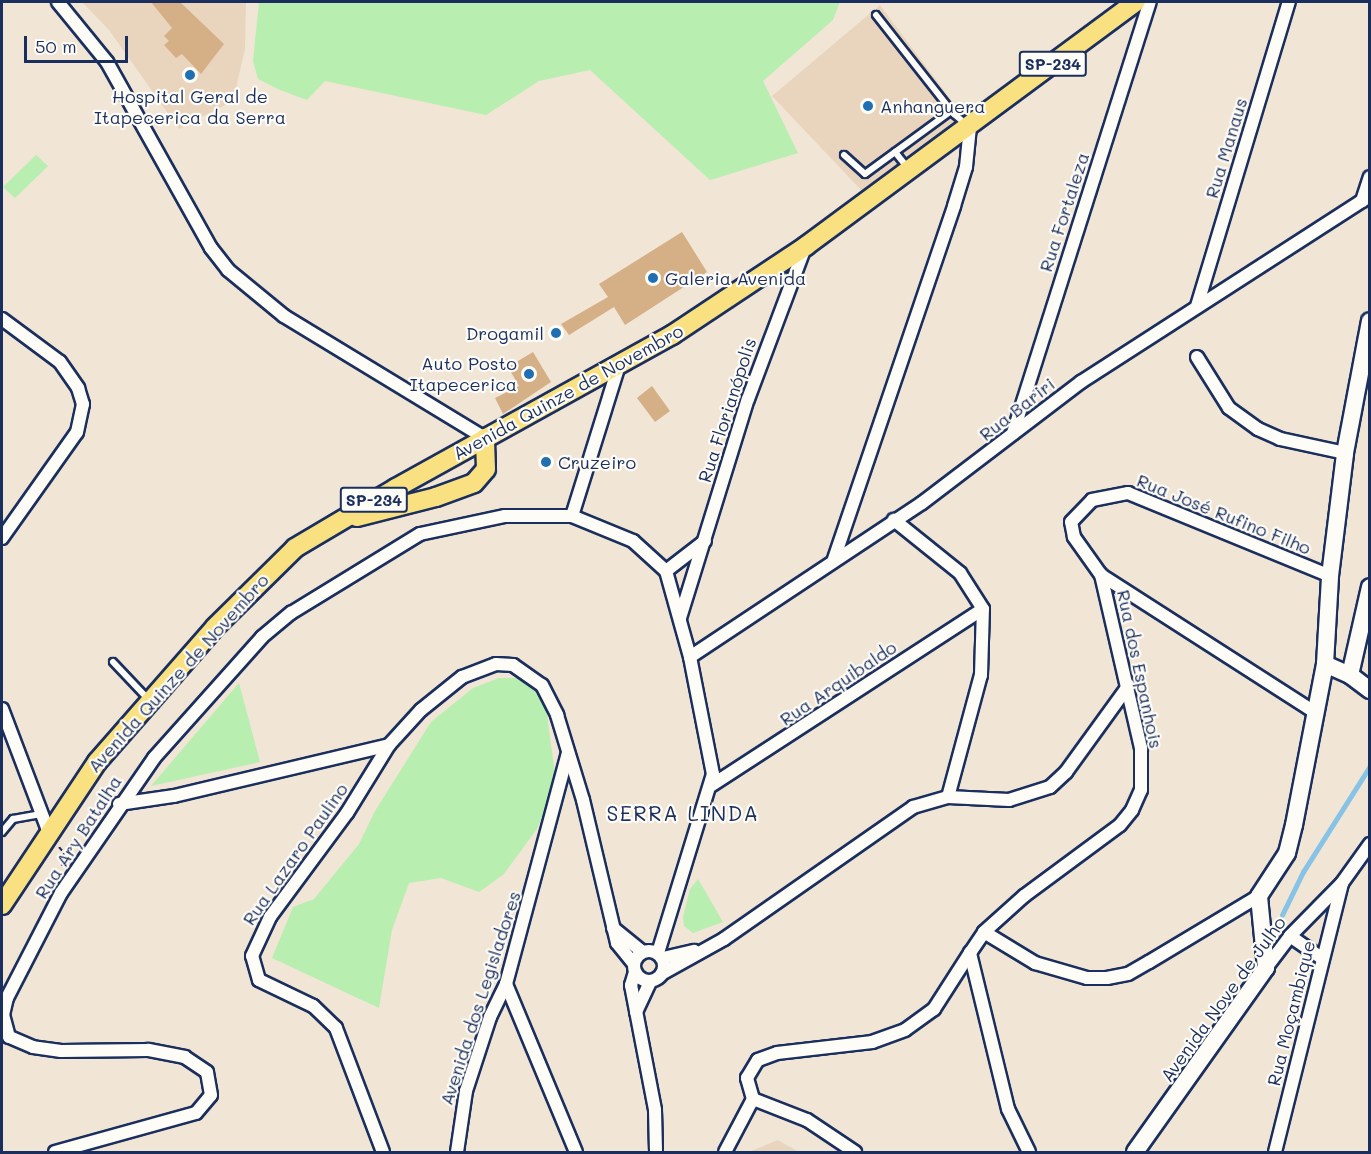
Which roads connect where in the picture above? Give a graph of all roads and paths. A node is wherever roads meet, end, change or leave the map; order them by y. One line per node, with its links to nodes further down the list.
1 (58, 2): 22 (street)
2 (1136, 2): 7 (main road, Avenida Quinze de Novembro / SP-234)
3 (1150, 2): 21 (street, Rua Fortaleza)
4 (1289, 2): 16 (street, Rua Manaus)
5 (876, 15): 6 (lane)
6 (951, 111): 7 (lane); 8 (lane)
7 (970, 127): 10 (main road, Avenida Quinze de Novembro / SP-234); 29 (street)
8 (895, 152): 9 (lane); 10 (lane)
9 (844, 155)
10 (909, 170): 13 (main road, Avenida Quinze de Novembro / SP-234)
11 (1370, 177): 12 (street)
12 (1366, 199): 16 (street, Rua Bariri)
13 (806, 246): 14 (main road, Avenida Quinze de Novembro / SP-234); 15 (street, Rua Florianópolis)
14 (777, 264): 15 (street); 20 (main road, Avenida Quinze de Novembro / SP-234)
15 (784, 295): 28 (street, Rua Florianópolis)
16 (1197, 306): 21 (street, Rua Bariri)
17 (2, 319): 27 (street)
18 (1370, 321): 23 (main road)
19 (1197, 357): 23 (street)
20 (618, 368): 22 (main road, Avenida Quinze de Novembro / SP-234); 24 (street)
21 (1013, 433): 25 (street, Rua Bariri)
22 (485, 438): 26 (main road, Avenida Quinze de Novembro / SP-234); 26 (main road)
23 (1345, 453): 32 (main road)
24 (572, 516): 30 (street, Rua Ary Batalha); 49 (street, Rua Ary Batalha)
25 (894, 520): 29 (street, Rua Bariri); 34 (street)
26 (338, 521): 42 (main road, Avenida Quinze de Novembro / SP-234)
27 (2, 538)
28 (708, 538): 30 (street); 35 (street, Rua Florianópolis)
29 (834, 559): 36 (street, Rua Bariri)
30 (666, 571): 35 (street)
31 (1101, 575): 32 (street, Rua José Rufino Filho); 40 (street, Rua dos Espanhois); 44 (street, Rua José Rufino Filho)
32 (1330, 576): 38 (main road)
33 (1370, 587): 39 (main road)
34 (983, 609): 47 (street, Rua Arquibaldo); 48 (street)
35 (680, 618): 36 (street)
36 (690, 657): 47 (street)
37 (113, 662): 42 (lane)
38 (1325, 664): 39 (main road); 44 (main road)
39 (1350, 675): 41 (main road)
40 (1129, 686): 48 (street); 59 (street, Rua dos Espanhois)
41 (1370, 690)
42 (149, 701): 52 (main road, Avenida Quinze de Novembro / SP-234)
43 (2, 709): 50 (street)
44 (1316, 713): 56 (main road)
45 (389, 745): 46 (street, Rua Lazaro Paulino); 49 (street); 74 (street, Rua Lazaro Paulino)
46 (569, 752): 58 (street, Rua Lazaro Paulino); 69 (street, Avenida dos Legisladores)
47 (712, 785): 62 (street)
48 (948, 797): 61 (street)
49 (119, 804): 55 (street, Rua Ary Batalha)
50 (40, 814): 51 (lane); 52 (street)
51 (2, 832)
52 (45, 836): 55 (path); 57 (main road, SP-234)
53 (1370, 844): 54 (street, Avenida Nove de Julho)
54 (1342, 883): 60 (street, Avenida Nove de Julho); 64 (street, Rua Moçambique)
55 (62, 893): 71 (street, Rua Ary Batalha)
56 (1259, 896): 59 (street); 66 (main road)
57 (2, 905)
58 (613, 928): 62 (street); 65 (street, Rua Lazaro Paulino)
59 (984, 932): 63 (street, Rua dos Espanhois)
60 (1290, 936): 64 (street); 66 (street, Avenida Nove de Julho)
61 (709, 948): 62 (street); 67 (street)
62 (653, 953): 65 (street); 67 (street)
63 (970, 953): 72 (street, Rua dos Espanhois); 80 (street)
64 (1323, 959): 82 (street, Rua Moçambique)
65 (634, 968): 68 (street, Rua Lazaro Paulino); 70 (street)
66 (1266, 968): 81 (main road, Avenida Nove de Julho)
67 (663, 973): 68 (street)
68 (650, 982): 70 (street)
69 (507, 984): 75 (street, Avenida dos Legisladores); 76 (street)
70 (635, 1013): 77 (street)
71 (5, 1042): 73 (street, Rua Ary Batalha)
72 (753, 1099): 78 (street); 79 (street)
73 (55, 1152)
74 (383, 1152)
75 (457, 1152)
76 (576, 1152)
77 (656, 1152)
78 (725, 1152)
79 (855, 1152)
80 (1029, 1152)
81 (1135, 1152)
82 (1275, 1152)

